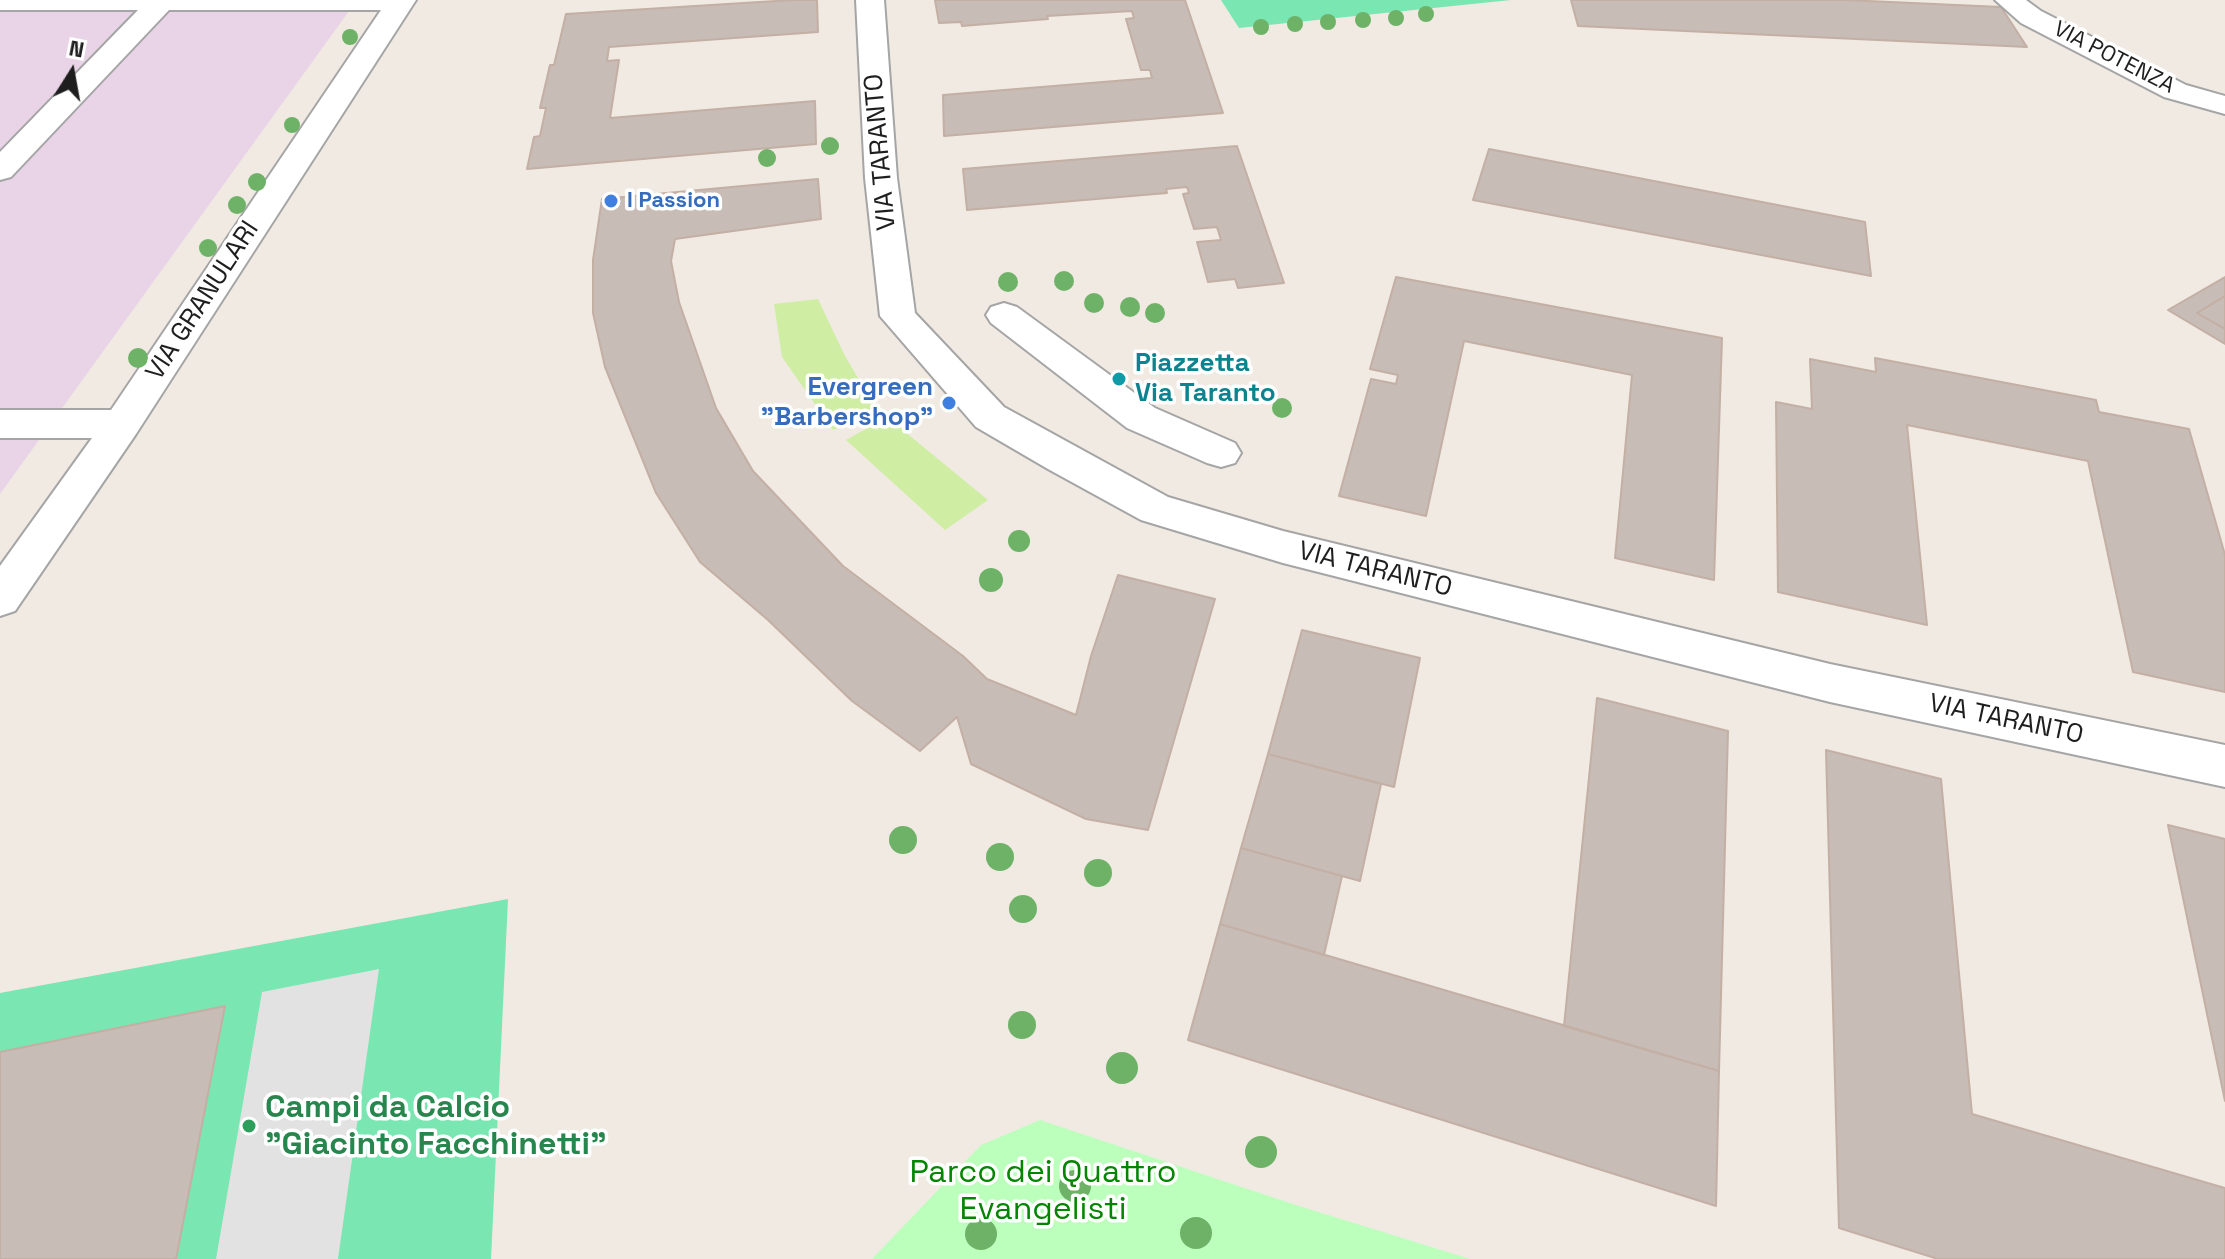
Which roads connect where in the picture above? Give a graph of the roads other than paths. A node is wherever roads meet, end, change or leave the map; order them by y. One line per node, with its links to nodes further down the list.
1 (870, 0): 13 (street, VIA TARANTO)
2 (2009, 0): 6 (street, VIA POTENZA)
3 (162, 1): 4 (street); 5 (street); 7 (street)
4 (401, 1): 10 (street, VIA GRANULARI)
5 (0, 2)
6 (2225, 105)
7 (0, 170)
8 (1004, 315): 11 (street)
9 (0, 424): 10 (street)
10 (122, 424): 12 (street, VIA GRANULARI)
11 (1221, 453)
12 (0, 599)
13 (2225, 766)

